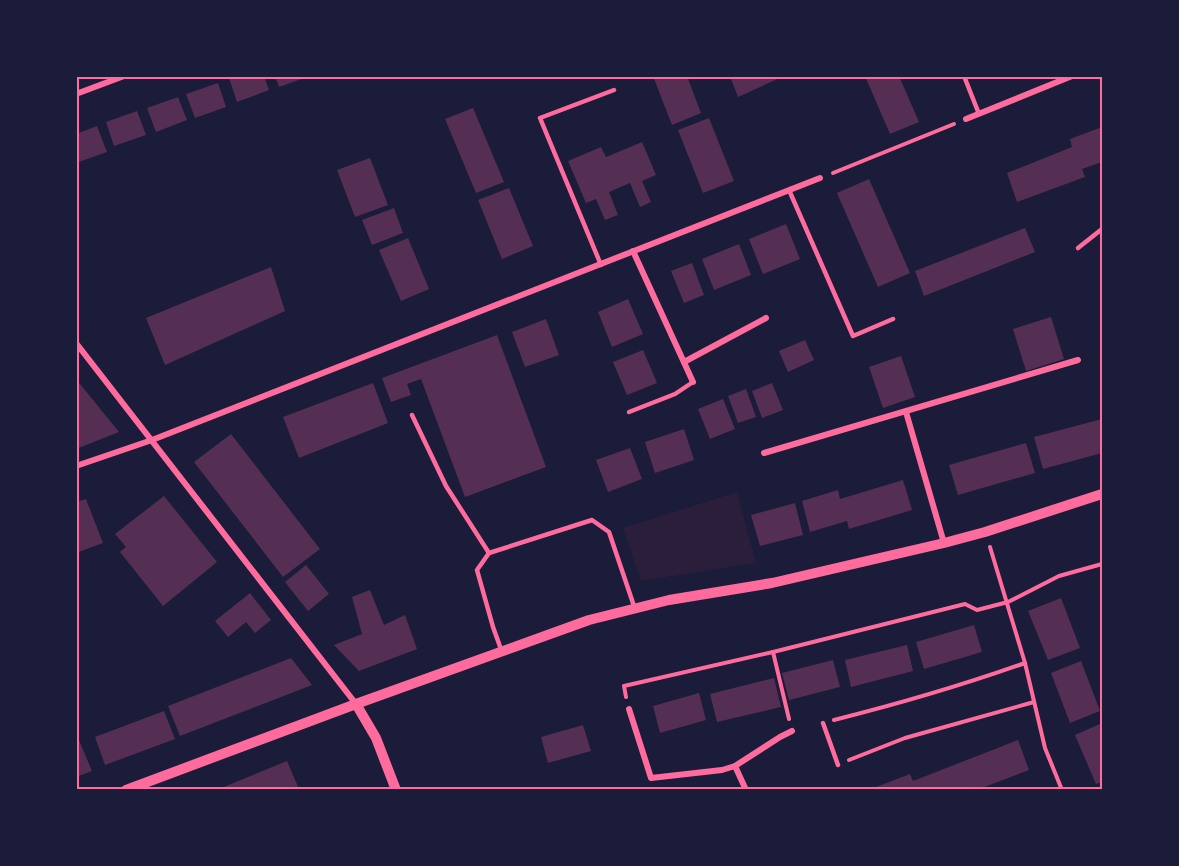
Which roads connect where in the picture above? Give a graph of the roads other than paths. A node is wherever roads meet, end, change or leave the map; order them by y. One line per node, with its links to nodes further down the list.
1 (124, 76): 5 (street)
2 (964, 76): 6 (lane)
3 (1072, 76): 6 (street)
4 (614, 90): 13 (lane)
5 (76, 94)
6 (979, 114): 7 (street)
7 (966, 119)
8 (820, 178): 9 (street)
9 (789, 190): 12 (street); 15 (lane)
10 (1102, 229): 11 (lane)
11 (1078, 248)
12 (633, 251): 13 (street); 18 (street)
13 (601, 265): 23 (street)
14 (766, 318): 18 (street)
15 (893, 319)
16 (76, 343): 23 (street)
17 (1078, 360): 21 (street)
18 (684, 362): 19 (street)
19 (693, 382): 20 (lane)
20 (629, 412)
21 (906, 412): 24 (street); 27 (street)
22 (412, 415): 28 (lane)
23 (152, 440): 25 (street); 31 (street)
24 (764, 453)
25 (76, 466)
26 (1102, 494): 27 (street)
27 (944, 543): 29 (street)
28 (489, 553): 29 (lane); 30 (lane)
29 (635, 609): 30 (street)
30 (502, 652): 31 (street)
31 (356, 704): 37 (street); 38 (street)
32 (629, 709): 36 (street)
33 (823, 723): 35 (lane)
34 (792, 731): 36 (street)
35 (838, 765)
36 (735, 766): 39 (street)
37 (126, 789)
38 (396, 789)
39 (746, 789)

